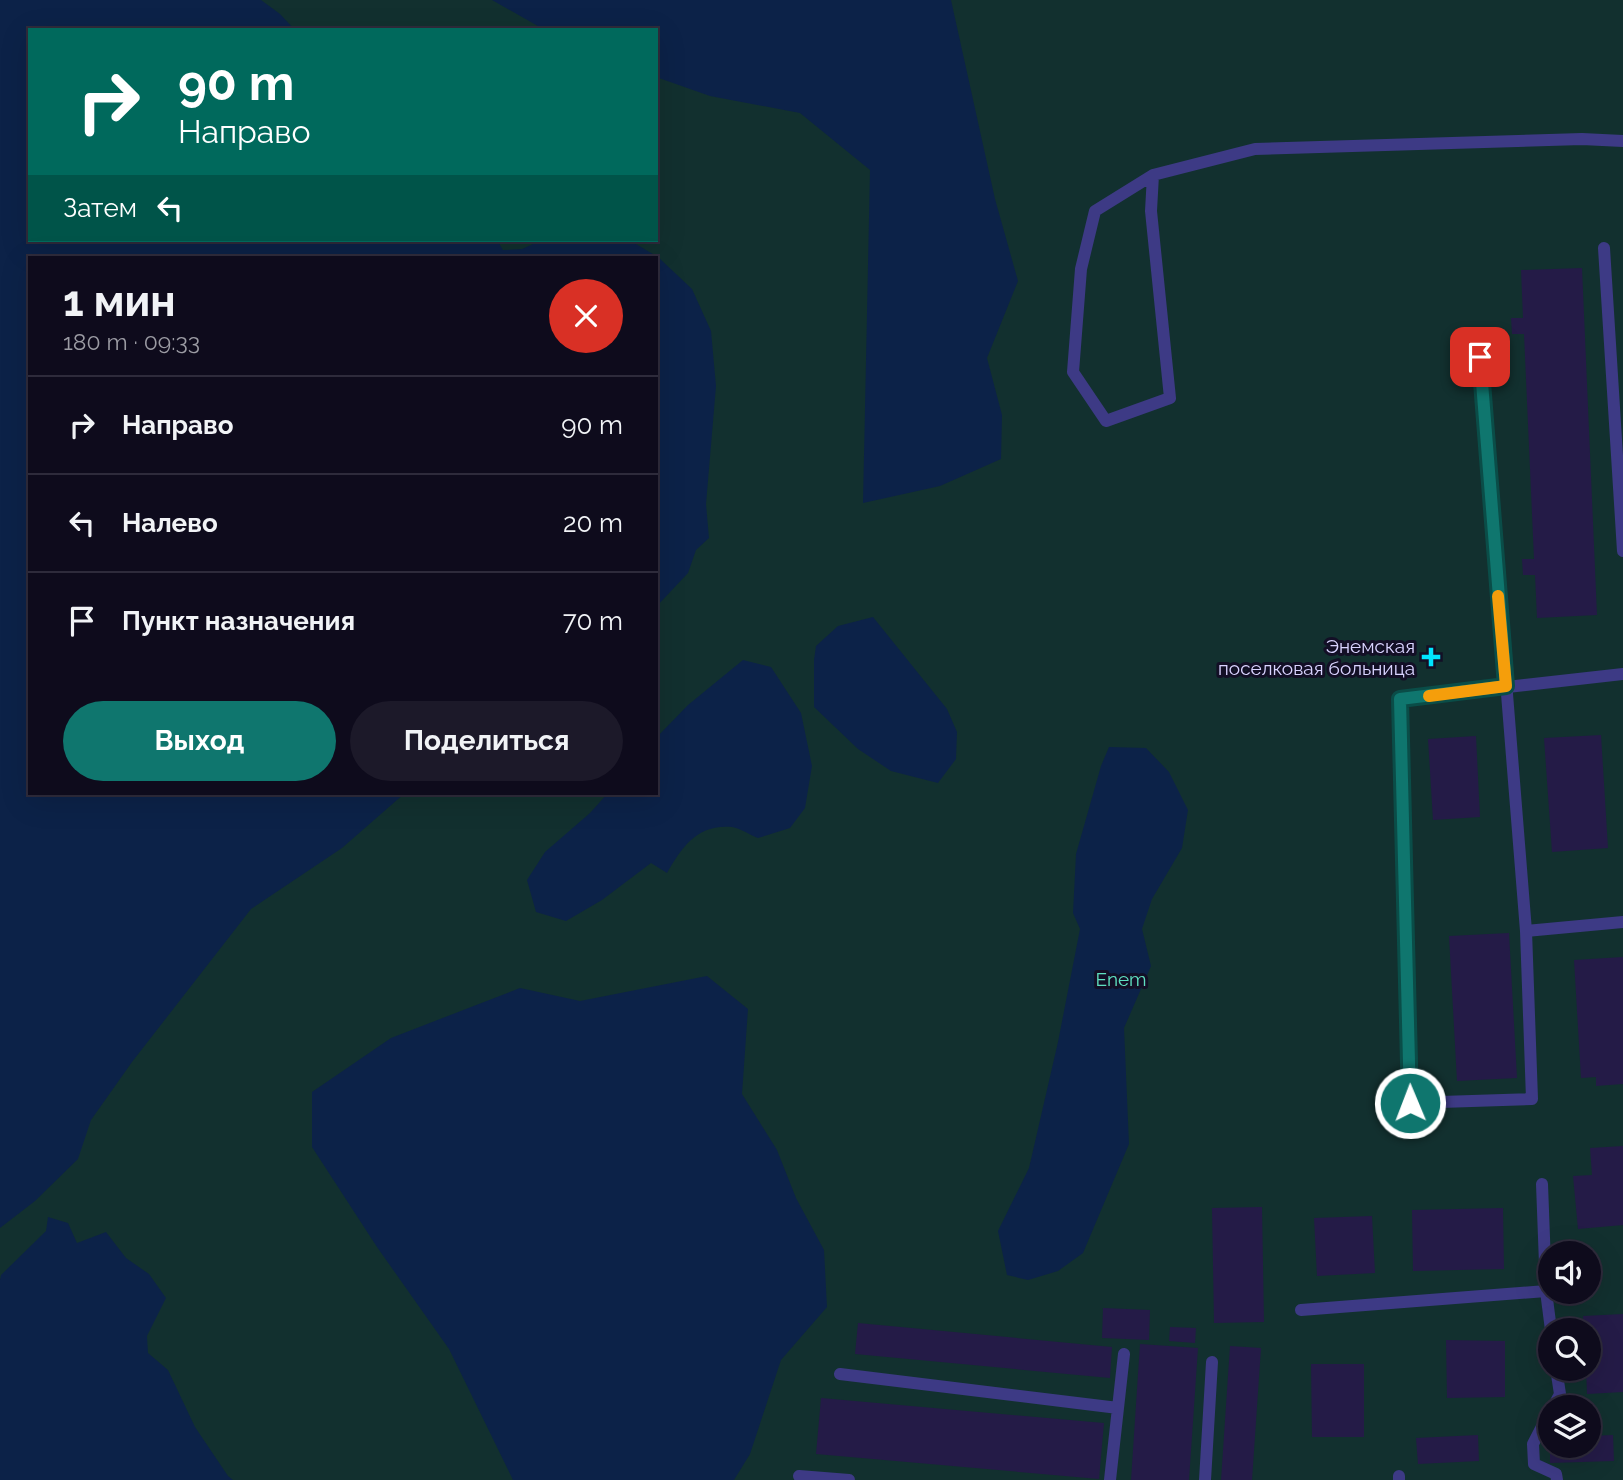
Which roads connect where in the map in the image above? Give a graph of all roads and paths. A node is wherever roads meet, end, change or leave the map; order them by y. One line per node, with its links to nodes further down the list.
1 (1623, 141): 2 (lane)
2 (1153, 175): 2 (lane)
3 (1604, 248): 5 (lane)
4 (1480, 357): 7 (lane)
5 (1623, 551)
6 (1623, 674): 7 (lane)
7 (1506, 686): 9 (lane); 9 (lane)
8 (1623, 922): 9 (lane)
9 (1525, 931)
10 (1542, 1184): 11 (lane)
11 (1544, 1241)
12 (1538, 1292): 13 (lane)
13 (1301, 1310)
14 (1124, 1354): 17 (lane)
15 (1212, 1363): 22 (lane)
16 (840, 1374): 17 (lane)
17 (1118, 1408): 21 (lane)
18 (1538, 1435): 23 (lane)
19 (799, 1476): 20 (lane)
20 (849, 1480)
21 (1110, 1480)
22 (1205, 1480)
23 (1557, 1480)

